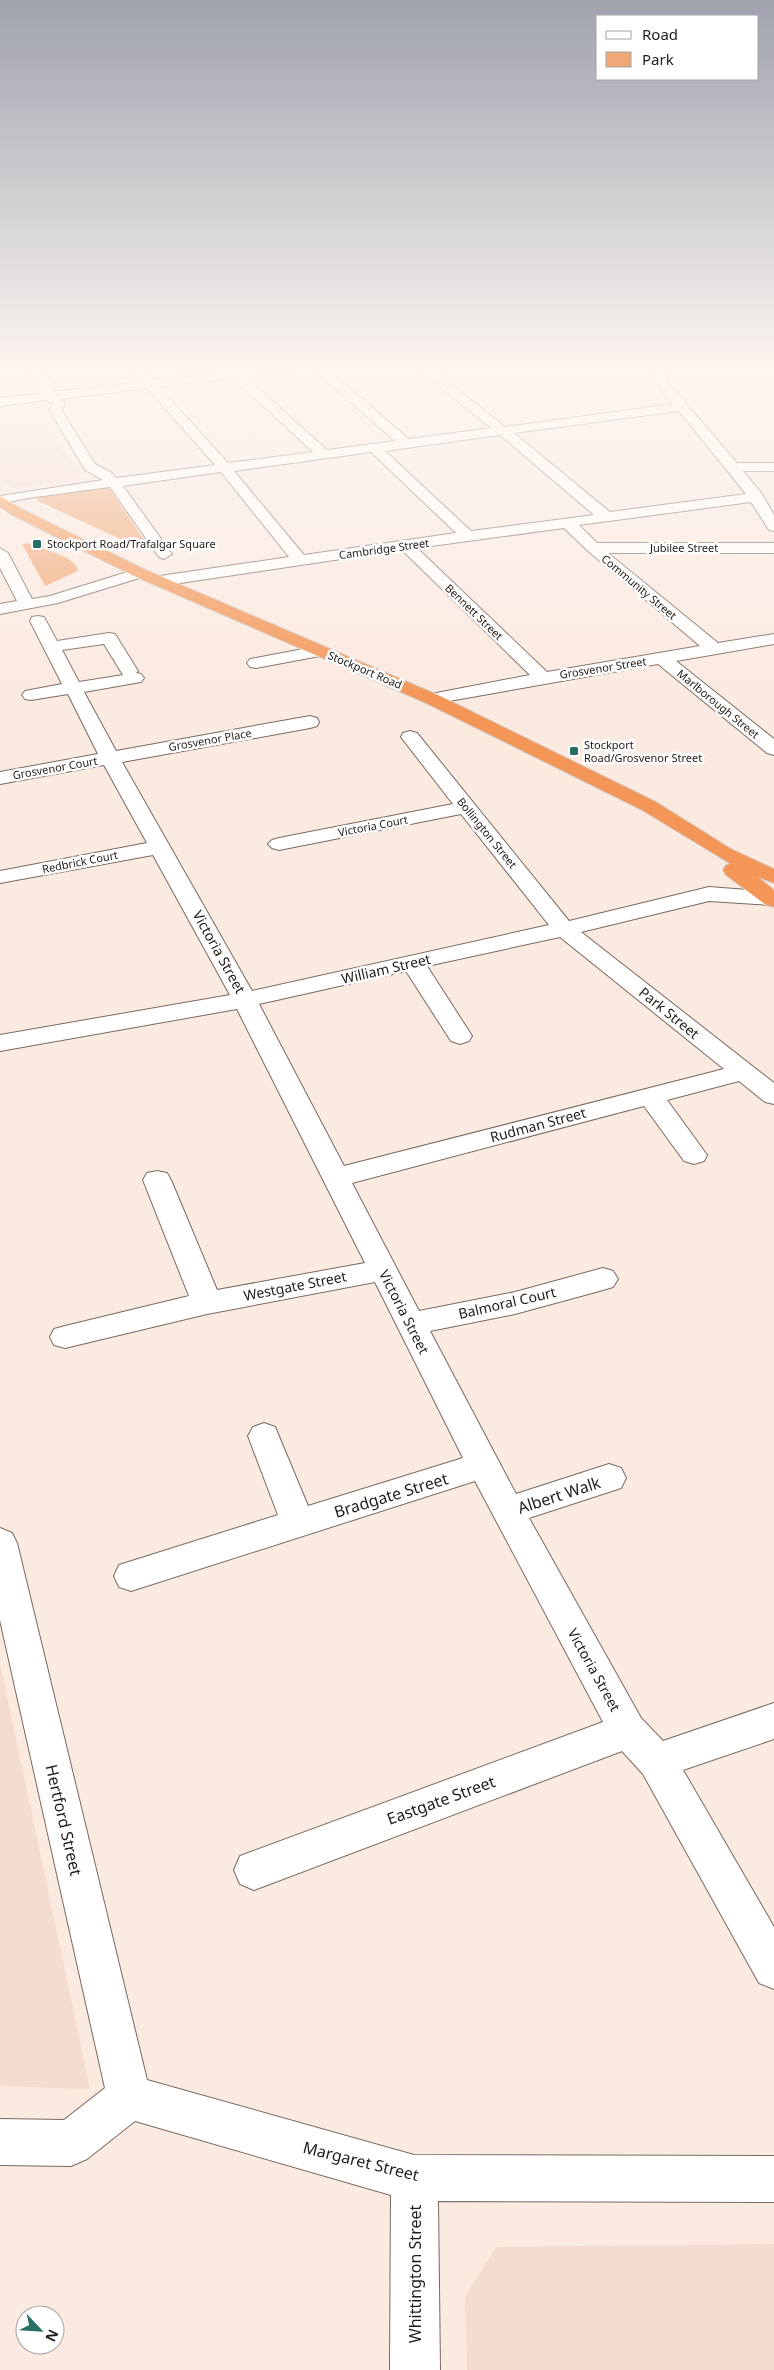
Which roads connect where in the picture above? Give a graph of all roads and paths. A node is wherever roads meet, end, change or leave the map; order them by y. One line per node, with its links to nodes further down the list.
1 (108, 478): 7 (street)
2 (147, 478): 7 (street)
3 (232, 478): 19 (street)
4 (406, 478): 13 (street)
5 (559, 478): 10 (street)
6 (742, 478): 8 (street)
7 (112, 482): 9 (street); 18 (street)
8 (757, 497): 10 (street, Cambridge Street); 12 (street)
9 (0, 500): 20 (highway, Stockport Road)
10 (606, 517): 11 (street, Cambridge Street)
11 (567, 522): 13 (street, Cambridge Street); 15 (street, Community Street)
12 (774, 527)
13 (468, 536): 14 (street, Cambridge Street)
14 (406, 546): 19 (street, Cambridge Street); 30 (street, Bennett Street)
15 (593, 548): 16 (street, Jubilee Street); 26 (street, Community Street)
16 (774, 548)
17 (0, 552): 23 (street, Victoria Street)
18 (164, 554)
19 (300, 561): 21 (street, Cambridge Street)
20 (140, 573): 21 (highway, Stockport Road); 23 (street)
21 (160, 581): 27 (highway, Stockport Road)
22 (0, 609): 23 (street)
23 (33, 613): 25 (street, Victoria Street)
24 (774, 639): 26 (street, Grosvenor Street)
25 (51, 647): 31 (street, Victoria Street); 31 (street)
26 (714, 649): 28 (street, Grosvenor Street)
27 (319, 651): 29 (street); 33 (highway, Stockport Road)
28 (662, 658): 30 (street, Grosvenor Street); 36 (street, Marlborough Street)
29 (256, 663)
30 (543, 678): 33 (street, Grosvenor Street)
31 (73, 688): 32 (street); 37 (street, Victoria Street)
32 (31, 695)
33 (432, 700): 43 (highway, Stockport Road)
34 (310, 722): 37 (street, Grosvenor Place)
35 (410, 737): 39 (street, Bollington Street)
36 (774, 749)
37 (110, 758): 38 (street, Grosvenor Court); 41 (street, Victoria Street)
38 (0, 778)
39 (466, 808): 40 (street, Victoria Court); 44 (street, Bollington Street)
40 (279, 844)
41 (160, 847): 42 (street, Redbrick Court); 46 (street, Victoria Street)
42 (0, 877)
43 (773, 892): 44 (street, William Street)
44 (564, 929): 45 (street, William Street); 49 (street, Park Street)
45 (413, 963): 46 (street, William Street); 47 (street)
46 (246, 1000): 48 (street, William Street); 53 (street, Victoria Street)
47 (460, 1036)
48 (0, 1043)
49 (742, 1072): 50 (street, Rudman Street); 51 (street, Park Street)
50 (650, 1096): 52 (street); 53 (street, Rudman Street)
51 (774, 1096)
52 (694, 1155)
53 (335, 1178): 55 (street, Victoria Street)
54 (157, 1180): 57 (street)
55 (382, 1270): 57 (street, Westgate Street); 58 (street, Victoria Street)
56 (603, 1278): 58 (street, Balmoral Court)
57 (207, 1303): 59 (street, Westgate Street)
58 (411, 1324): 61 (street, Victoria Street)
59 (65, 1337)
60 (264, 1436): 64 (street)
61 (483, 1466): 63 (street, Victoria Street); 64 (street, Bradgate Street)
62 (609, 1478): 63 (street, Albert Walk)
63 (508, 1511): 68 (street, Victoria Street)
64 (298, 1524): 66 (street, Bradgate Street)
65 (0, 1543): 72 (street, Hertford Street)
66 (131, 1576)
67 (774, 1721): 69 (street)
68 (628, 1731): 69 (street, Victoria Street); 70 (street, Eastgate Street)
69 (658, 1761): 71 (street, Victoria Street)
70 (254, 1870)
71 (774, 1968)
72 (129, 2097): 73 (street); 74 (street, Margaret Street)
73 (0, 2142)
74 (414, 2178): 75 (street, Margaret Street); 76 (street, Whittington Street)
75 (774, 2179)
76 (415, 2370)

